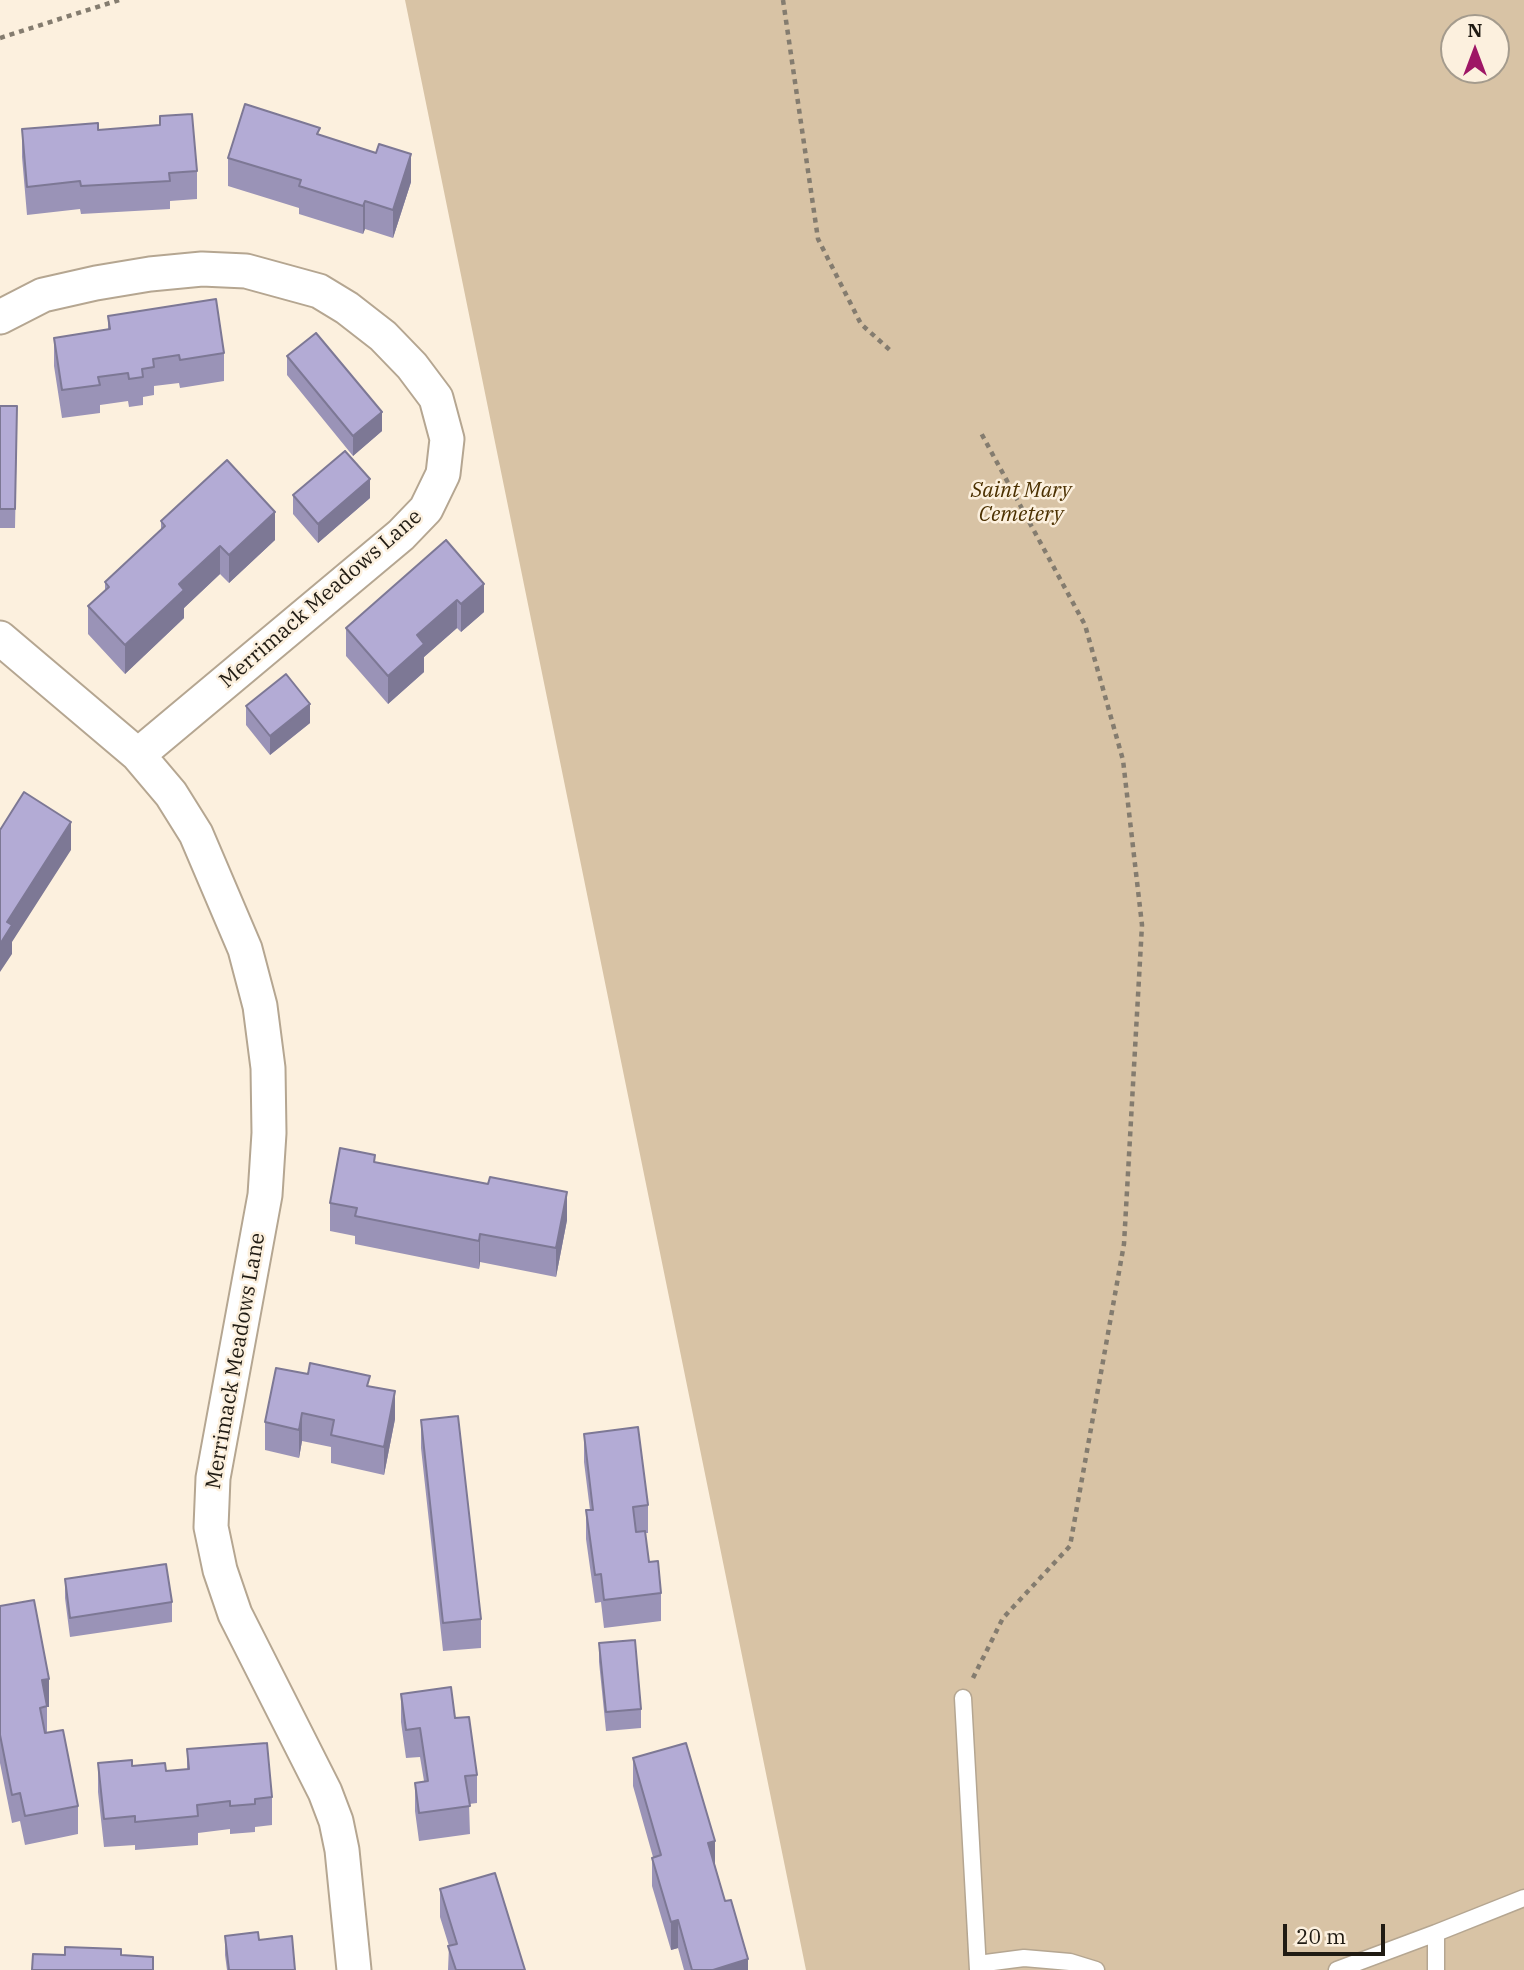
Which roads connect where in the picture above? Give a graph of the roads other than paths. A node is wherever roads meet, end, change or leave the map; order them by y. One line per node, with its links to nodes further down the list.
1 (0, 317): 3 (street, Merrimack Meadows Lane)
2 (0, 638): 3 (street, Merrimack Meadows Lane)
3 (138, 755): 8 (street, Merrimack Meadows Lane)
4 (963, 1698): 7 (lane)
5 (1524, 1898): 6 (lane)
6 (1436, 1933): 10 (lane); 11 (lane)
7 (978, 1967): 9 (lane)
8 (354, 1970)
9 (1096, 1970)
10 (1336, 1970)
11 (1436, 1970)

